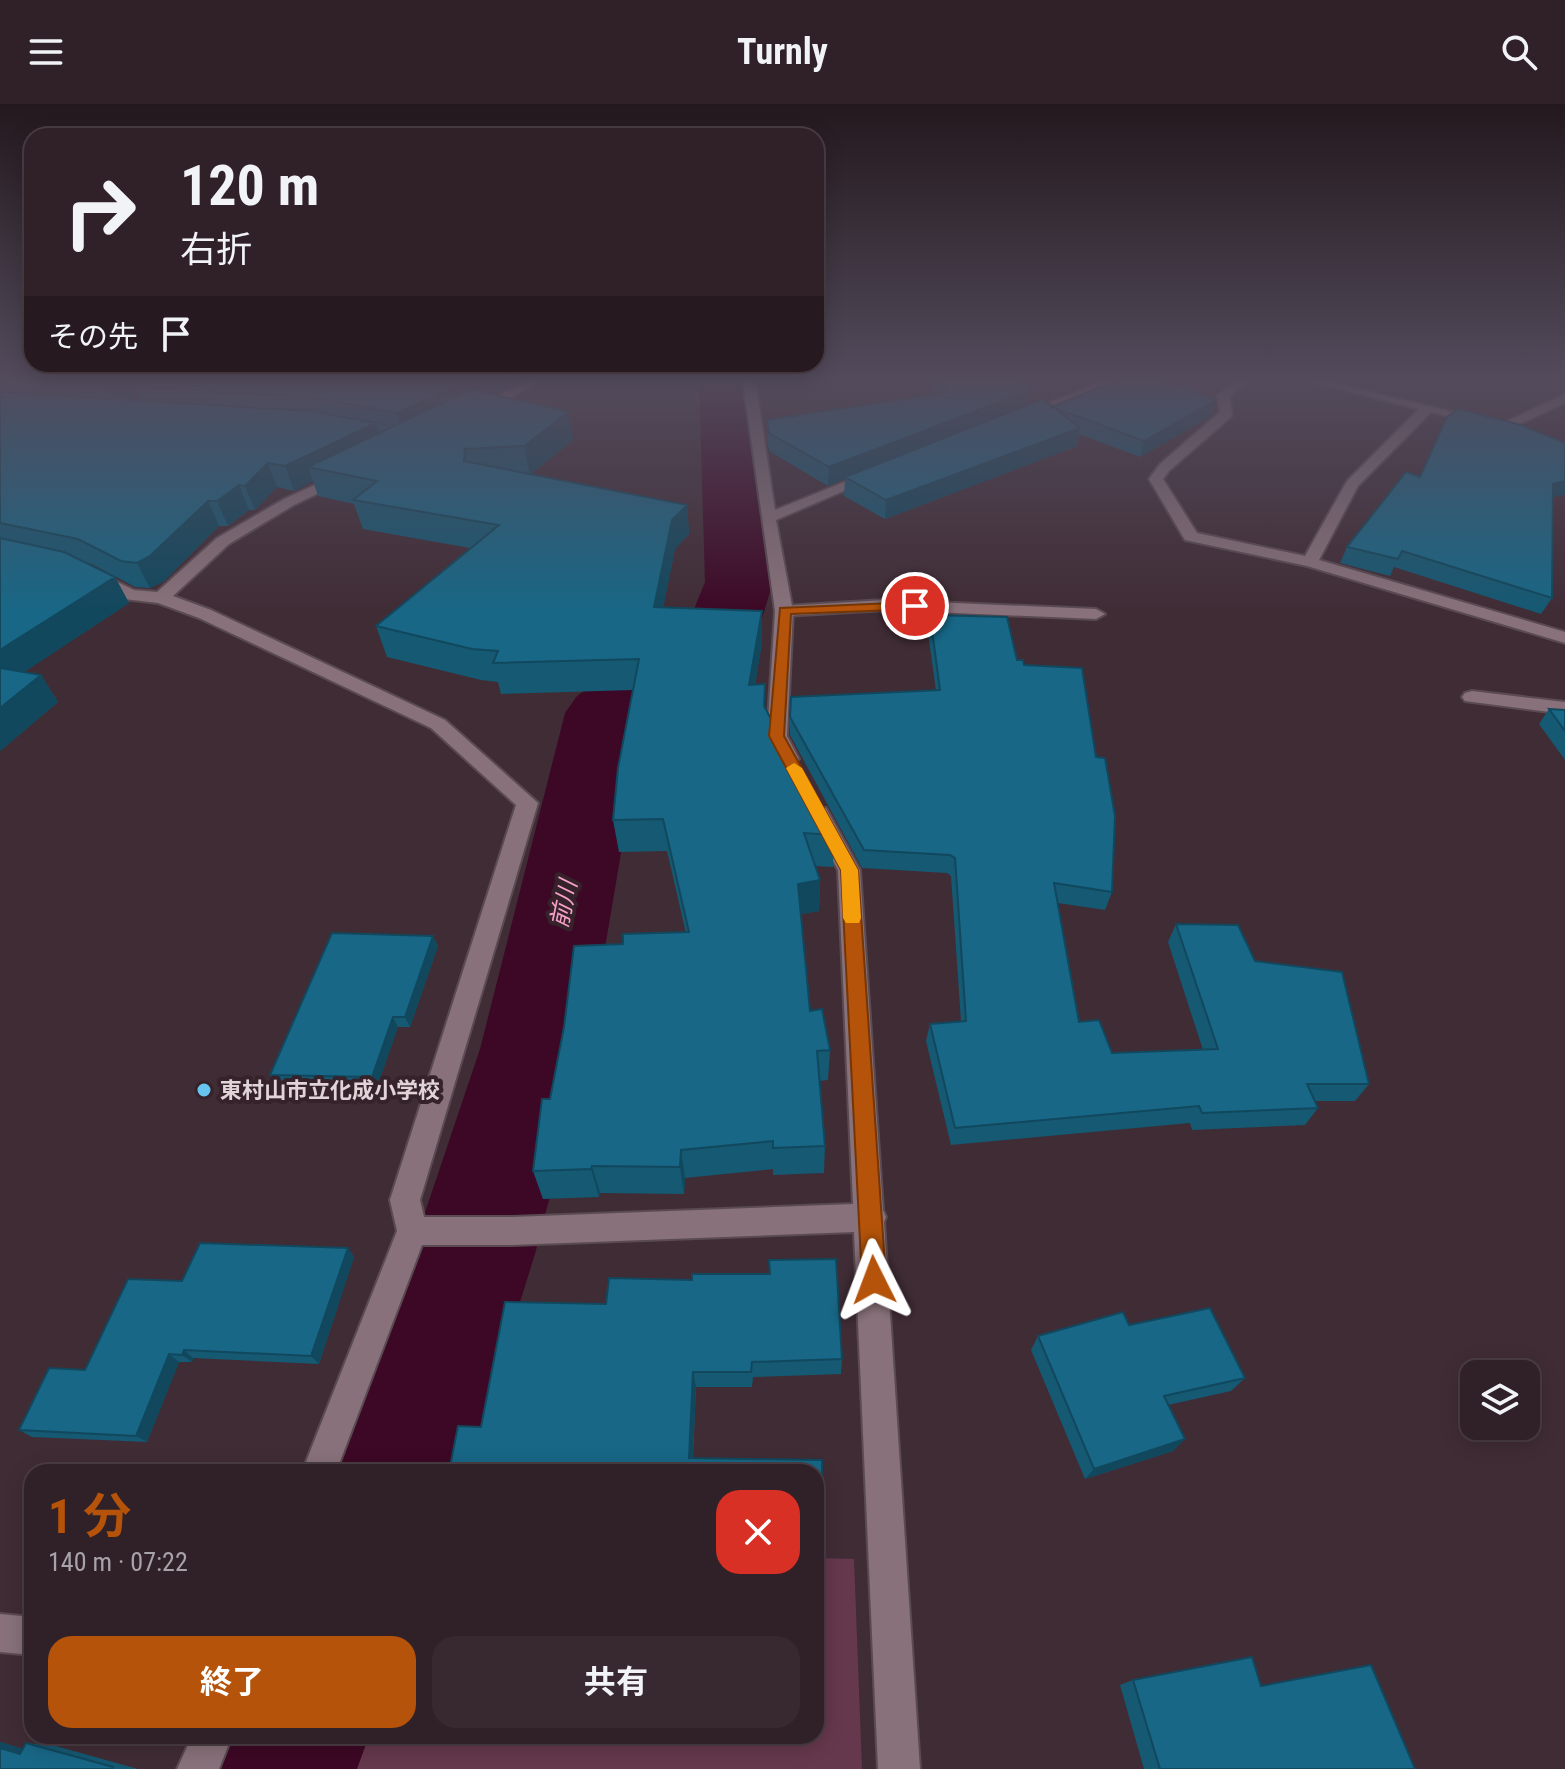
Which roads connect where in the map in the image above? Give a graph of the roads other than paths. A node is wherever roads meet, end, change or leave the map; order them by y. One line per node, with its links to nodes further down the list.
1 (760, 457): 6 (street)
2 (1177, 457): 7 (street)
3 (1379, 457): 7 (street)
4 (355, 470): 9 (street)
5 (883, 471): 6 (street)
6 (768, 518): 10 (street)
7 (1310, 562): 12 (street)
8 (71, 568): 9 (street)
9 (161, 598): 16 (street)
10 (784, 611): 11 (street); 15 (street)
11 (1096, 614)
12 (1565, 638)
13 (1472, 697): 14 (street)
14 (1565, 708)
15 (871, 1217): 16 (street); 22 (street)
16 (412, 1231): 17 (street)
17 (322, 1464)
18 (0, 1633): 19 (street)
19 (24, 1635)
20 (209, 1744): 21 (street)
21 (198, 1769)
22 (899, 1769)

